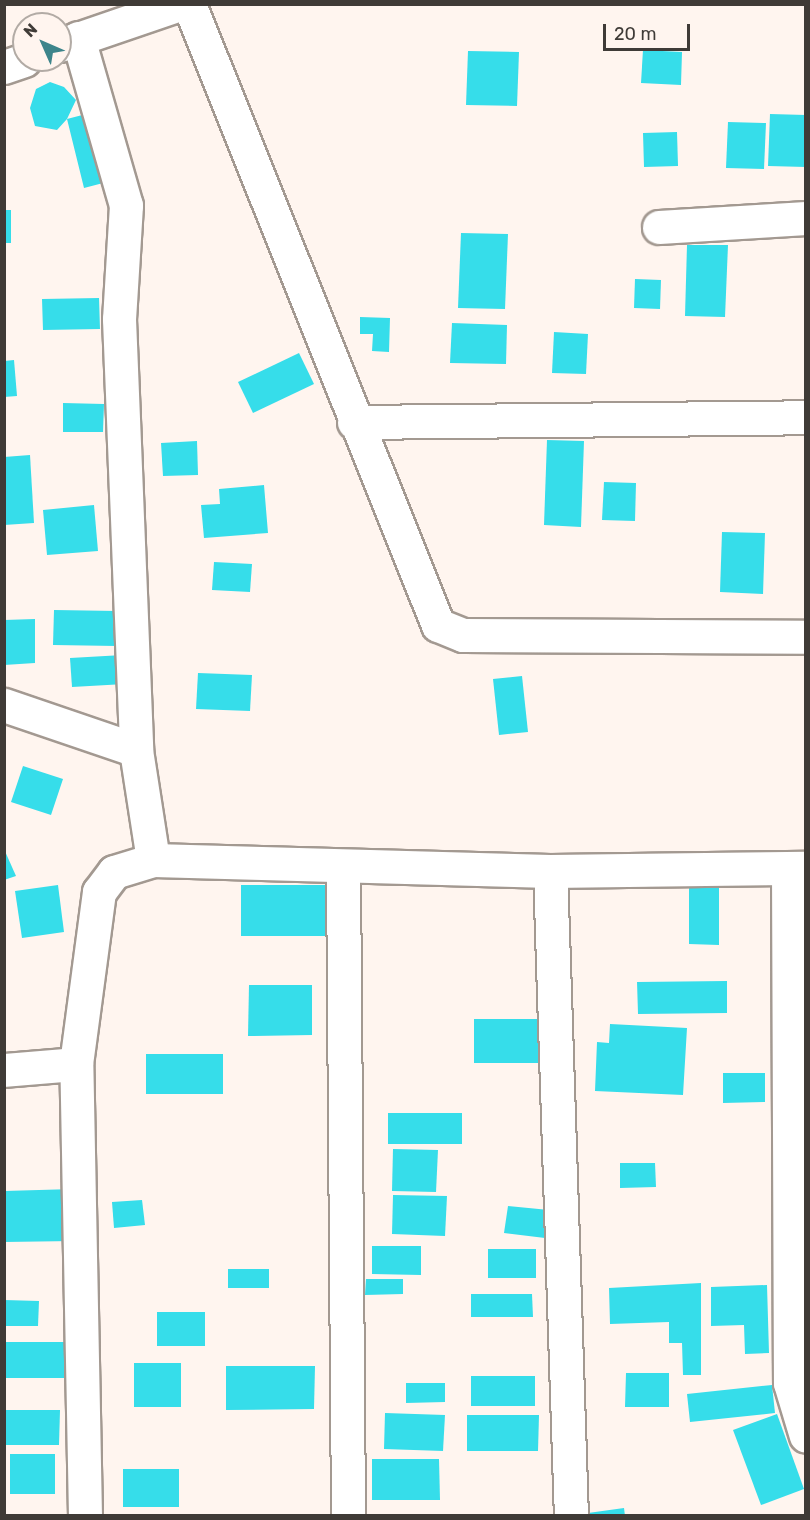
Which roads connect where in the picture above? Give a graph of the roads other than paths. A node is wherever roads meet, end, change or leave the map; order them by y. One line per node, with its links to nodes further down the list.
1 (180, 4): 3 (street)
2 (189, 4): 8 (street)
3 (72, 41)
4 (72, 51): 11 (street)
5 (806, 218): 6 (street)
6 (659, 227)
7 (806, 417): 8 (street)
8 (354, 422): 9 (street)
9 (806, 637)
10 (4, 705): 11 (street)
11 (136, 750): 12 (street)
12 (153, 860): 13 (street); 16 (street)
13 (342, 867): 15 (street); 20 (street)
14 (796, 868): 15 (street); 18 (street)
15 (550, 871): 21 (street)
16 (76, 1064): 17 (street); 19 (street)
17 (4, 1070)
18 (806, 1436)
19 (85, 1515)
20 (348, 1515)
21 (571, 1515)

